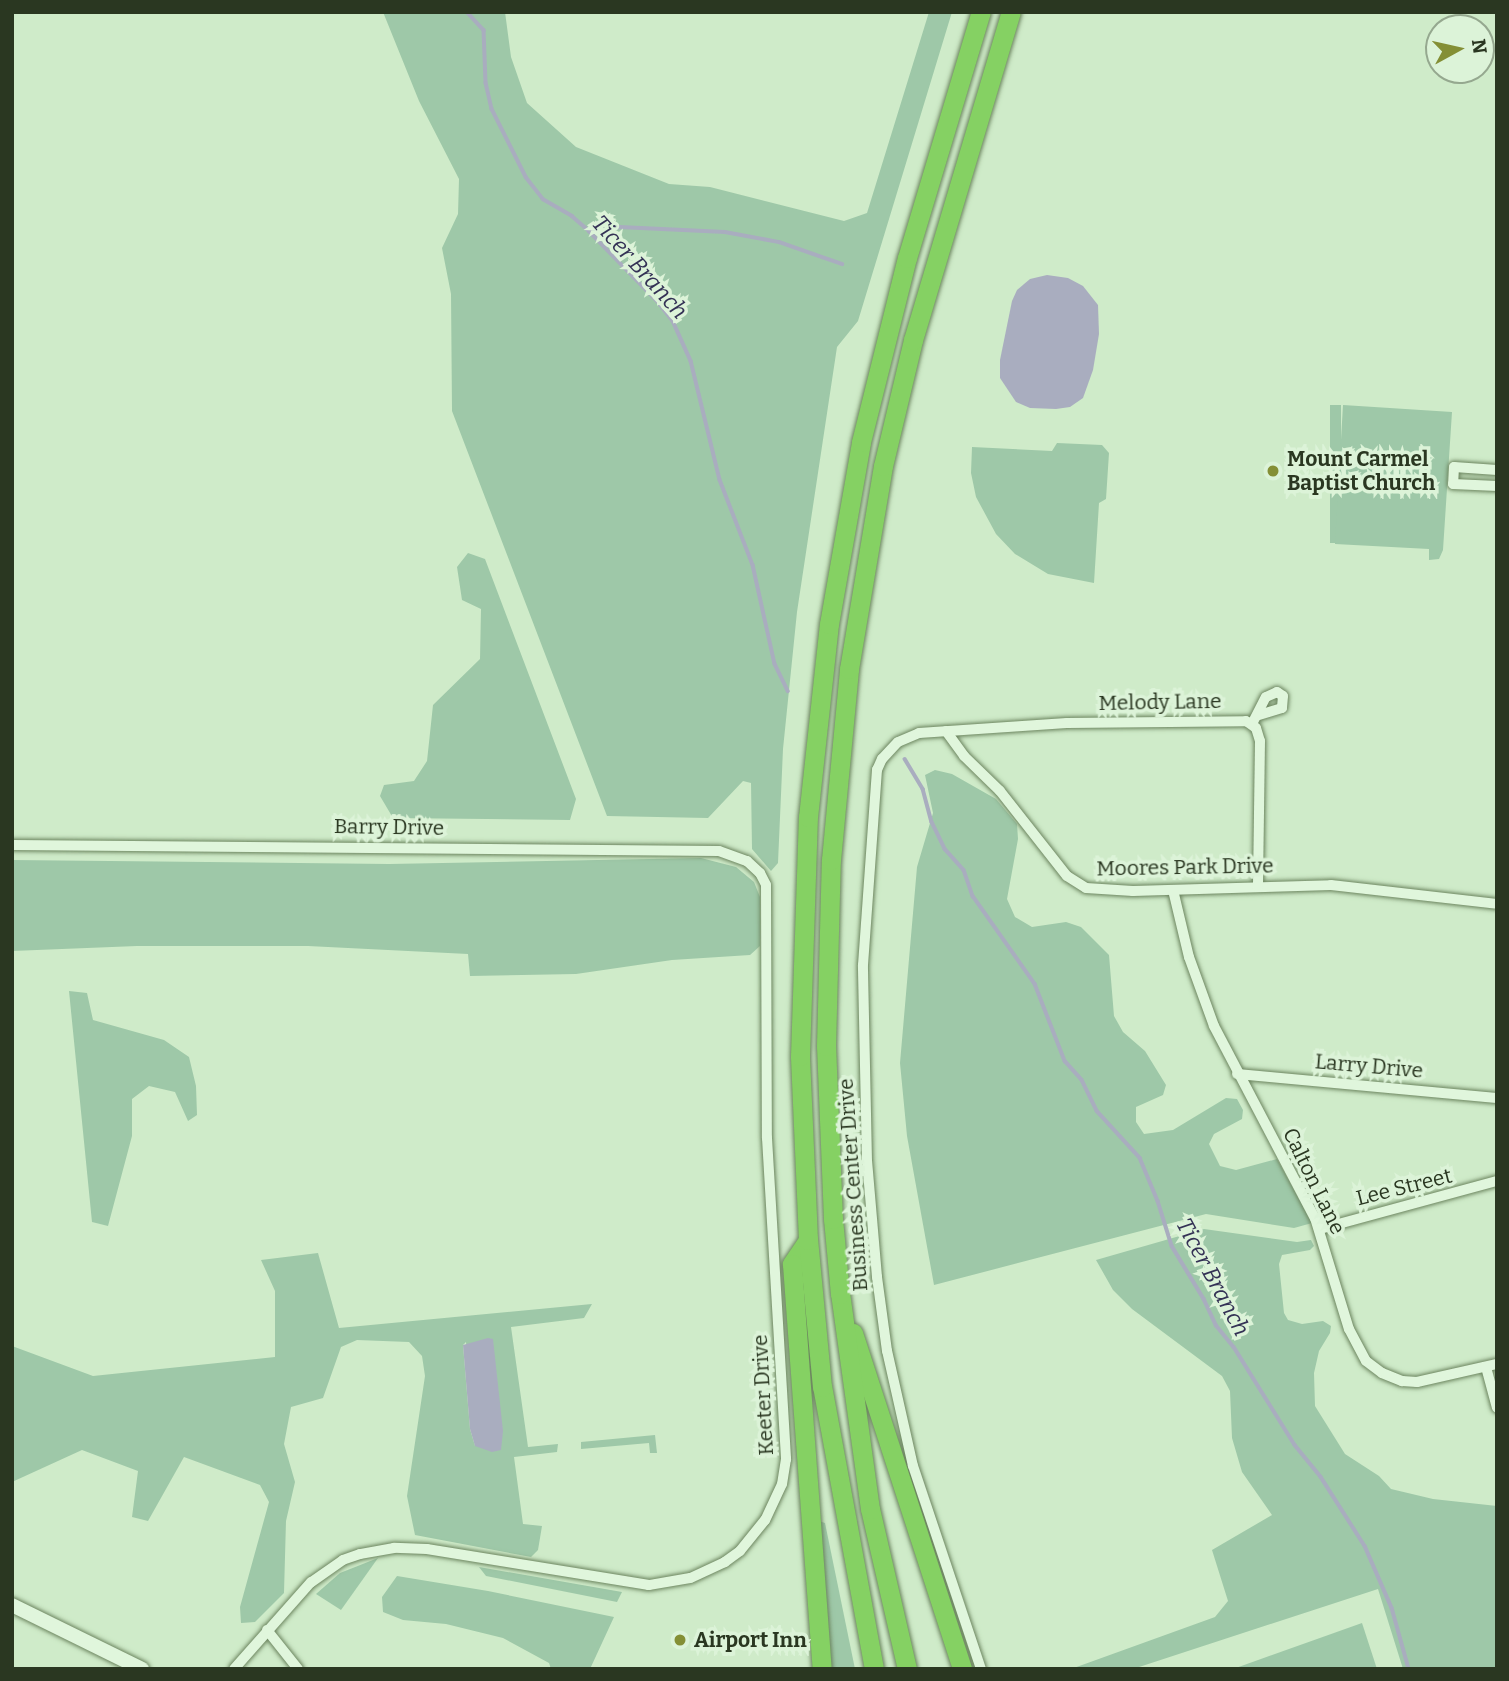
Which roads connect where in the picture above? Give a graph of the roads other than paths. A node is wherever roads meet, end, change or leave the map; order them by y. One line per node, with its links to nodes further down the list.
1 (981, 12): 15 (highway)
2 (1011, 12): 16 (highway)
3 (1497, 470): 4 (street)
4 (1497, 486)
5 (946, 731): 8 (street, Melody Lane); 9 (street, Moores Park Drive); 28 (street, Business Center Drive)
6 (12, 845): 7 (street, Barry Drive)
7 (760, 873): 20 (street, Keeter Drive)
8 (1258, 887): 9 (street, Moores Park Drive); 10 (street, Moores Park Drive)
9 (1173, 890): 11 (street, Calton Lane)
10 (1497, 904)
11 (1237, 1074): 12 (street, Larry Drive); 14 (street, Calton Lane)
12 (1497, 1098)
13 (1497, 1181): 14 (street, Lee Street)
14 (1320, 1229): 17 (street, Calton Lane)
15 (807, 1240): 24 (highway); 25 (highway)
16 (840, 1294): 26 (highway); 27 (highway)
17 (1491, 1366): 18 (street)
18 (1497, 1408)
19 (12, 1605): 21 (street)
20 (267, 1630): 22 (street, Keeter Drive); 23 (street)
21 (142, 1669)
22 (234, 1669)
23 (298, 1669)
24 (822, 1669)
25 (874, 1669)
26 (907, 1669)
27 (962, 1669)
28 (981, 1669)

